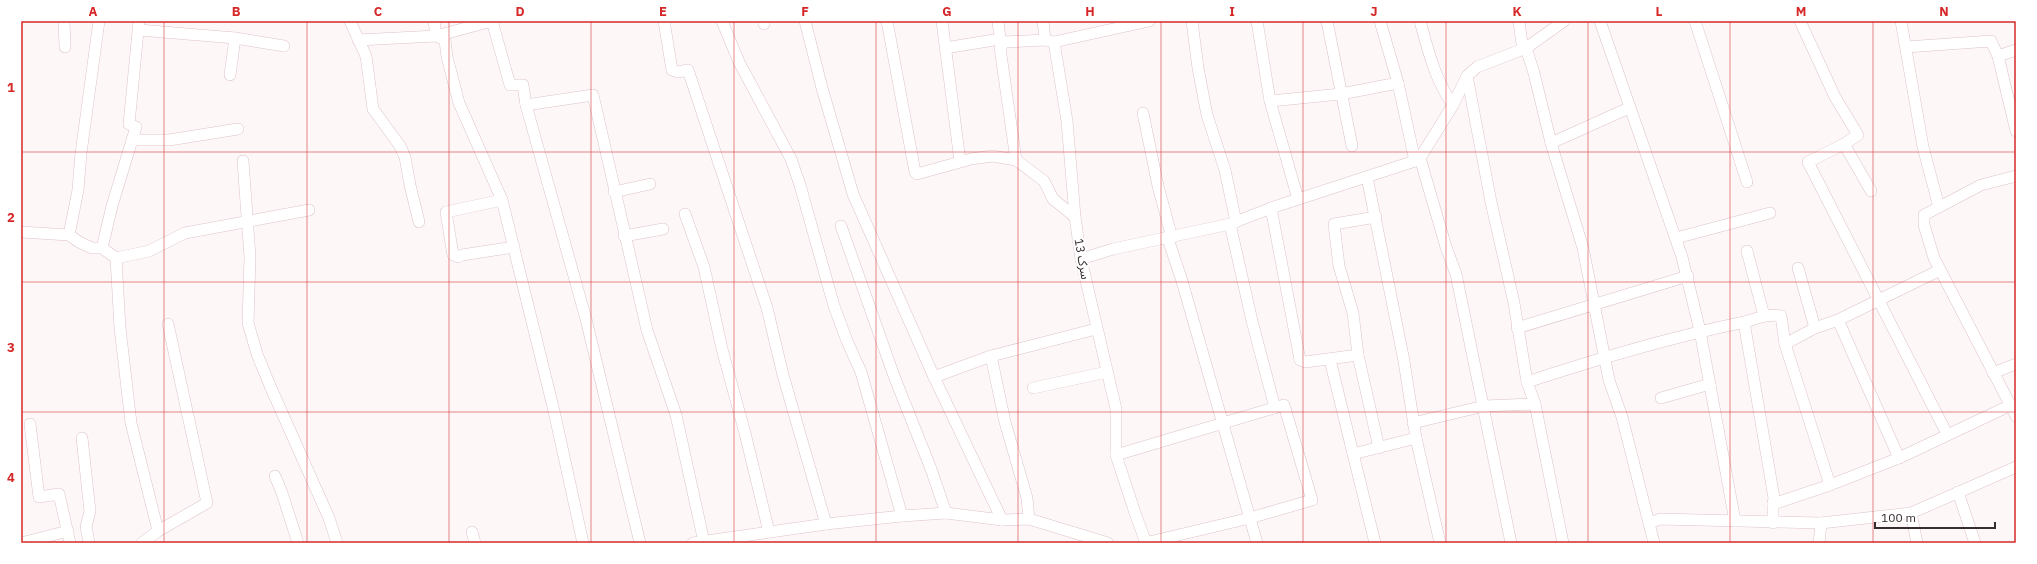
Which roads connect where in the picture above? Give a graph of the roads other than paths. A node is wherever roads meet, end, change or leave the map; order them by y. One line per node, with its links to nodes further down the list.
1 (64, 21): 32 (street)
2 (99, 21): 78 (street)
3 (350, 21): 28 (street)
4 (434, 21): 26 (street)
5 (493, 21): 26 (street); 43 (street)
6 (664, 21): 143 (street)
7 (722, 21): 135 (street)
8 (805, 21): 108 (street)
9 (887, 21): 56 (street)
10 (942, 21): 34 (street)
11 (998, 21): 29 (street)
12 (1043, 21): 30 (street, سرک 13)
13 (1150, 21): 30 (street)
14 (1192, 21): 74 (street)
15 (1257, 21): 42 (street)
16 (1327, 21): 41 (street)
17 (1380, 21): 40 (street)
18 (1420, 21): 44 (street)
19 (1519, 21): 35 (street)
20 (1564, 21): 35 (street)
21 (1600, 21): 45 (street)
22 (1695, 21): 59 (street)
23 (1800, 21): 51 (street)
24 (1901, 21): 33 (street)
25 (139, 25): 27 (street); 49 (street)
26 (436, 36): 28 (street); 64 (street)
27 (235, 38): 31 (street); 38 (street)
28 (358, 40): 73 (street)
29 (1002, 41): 30 (street); 34 (street); 53 (street)
30 (1050, 41): 71 (street, سرک 13)
31 (284, 46)
32 (65, 47)
33 (1906, 47): 37 (street); 65 (street)
34 (946, 48): 56 (street)
35 (1526, 48): 39 (street); 50 (street)
36 (2016, 50): 37 (street)
37 (1998, 56): 48 (street)
38 (230, 75)
39 (1467, 76): 44 (street); 96 (street)
40 (1398, 83): 41 (street); 54 (street)
41 (1341, 94): 42 (street); 52 (street)
42 (1270, 101): 63 (street)
43 (526, 105): 62 (street); 155 (street)
44 (1453, 105): 54 (street)
45 (1629, 108): 50 (street); 81 (street)
46 (1143, 113): 80 (street)
47 (238, 129): 49 (street)
48 (2016, 131)
49 (132, 140): 83 (street)
50 (1551, 143): 91 (street)
51 (1844, 144): 61 (street); 90 (street)
52 (1352, 146)
53 (1016, 160): 56 (street); 71 (street)
54 (1418, 160): 58 (street); 115 (street)
55 (243, 161): 72 (street)
56 (960, 162)
57 (2016, 176): 65 (street)
58 (1367, 177): 63 (street); 70 (street)
59 (1747, 182)
60 (650, 184): 62 (street)
61 (1871, 191)
62 (614, 192): 79 (street)
63 (1298, 199): 66 (street)
64 (502, 200): 82 (street); 82 (street)
65 (1939, 207): 88 (street)
66 (1272, 208): 74 (street); 104 (street)
67 (309, 210): 72 (street)
68 (1770, 213): 81 (street)
69 (685, 214): 146 (street)
70 (1376, 217): 101 (street); 118 (street)
71 (1075, 218): 86 (street, سرک 13)
72 (248, 222): 85 (street); 153 (street)
73 (419, 222)
74 (1233, 223): 80 (street); 116 (street)
75 (842, 226): 134 (street)
76 (663, 228): 79 (street)
77 (21, 232): 78 (street)
78 (69, 235): 83 (street)
79 (624, 236): 147 (street)
80 (1170, 238): 86 (street); 120 (street)
81 (1676, 238): 89 (street)
82 (514, 247): 154 (street)
83 (102, 248): 85 (street)
84 (1747, 251): 92 (street)
85 (116, 258): 145 (street)
86 (1081, 259): 98 (street, سرک 13)
87 (1798, 268): 97 (street)
88 (1940, 270): 90 (street); 107 (street)
89 (1688, 276): 91 (street); 99 (street)
90 (1878, 299): 93 (street); 121 (street)
91 (1594, 305): 96 (street); 103 (street)
92 (1764, 316): 94 (street); 100 (street)
93 (1838, 320): 97 (street); 127 (street)
94 (1744, 322): 99 (street); 132 (street)
95 (168, 324): 145 (street)
96 (1517, 328): 109 (street)
97 (1815, 328): 100 (street)
98 (1096, 329): 102 (street); 106 (street, سرک 13)
99 (1700, 331): 103 (street); 110 (street)
100 (1785, 344): 130 (street)
101 (1358, 355): 104 (street); 124 (street)
102 (991, 356): 108 (street); 137 (street)
103 (1605, 357): 109 (street); 140 (street)
104 (1330, 360): 126 (street)
105 (2016, 364): 107 (street)
106 (1107, 372): 111 (street); 125 (street, سرک 13)
107 (1993, 373): 114 (street)
108 (934, 377): 138 (street)
109 (1527, 382): 113 (street)
110 (1710, 384): 112 (street); 139 (street)
111 (1033, 388)
112 (1661, 398)
113 (1535, 404): 115 (street); 163 (street)
114 (2011, 405): 117 (street); 121 (street)
115 (1484, 406): 118 (street); 162 (street)
116 (1275, 408): 120 (street); 136 (street)
117 (2016, 416)
118 (1413, 423): 123 (street)
119 (30, 424): 144 (street)
120 (1222, 424): 125 (street); 136 (street)
121 (1947, 434): 127 (street)
122 (82, 438): 150 (street)
123 (1416, 438): 124 (street); 161 (street)
124 (1379, 448): 126 (street)
125 (1116, 454): 158 (street, سرک 13)
126 (1353, 454): 160 (street)
127 (1899, 458): 130 (street)
128 (2016, 467): 131 (street)
129 (275, 476): 152 (street)
130 (1830, 486): 132 (street)
131 (1958, 492): 133 (street); 167 (street)
132 (1772, 504): 141 (street)
133 (1911, 513): 142 (street); 166 (street)
134 (946, 514): 135 (street); 138 (street)
135 (902, 516): 143 (street)
136 (1250, 518): 158 (street); 159 (street)
137 (1029, 519): 138 (street); 157 (street)
138 (1002, 520)
139 (1734, 521): 140 (street); 141 (street)
140 (1650, 523): 164 (street)
141 (1773, 523): 142 (street)
142 (1820, 523): 165 (street)
143 (826, 524): 146 (street)
144 (68, 531): 148 (street); 149 (street)
145 (158, 531): 151 (street)
146 (769, 532): 147 (street)
147 (704, 542): 156 (street)
148 (21, 543)
149 (70, 543)
150 (89, 543)
151 (142, 543)
152 (298, 543)
153 (337, 543)
154 (583, 543)
155 (640, 543)
156 (693, 543)
157 (1108, 543)
158 (1146, 543)
159 (1257, 543)
160 (1375, 543)
161 (1440, 543)
162 (1511, 543)
163 (1563, 543)
164 (1654, 543)
165 (1819, 543)
166 (1917, 543)
167 (1975, 543)

